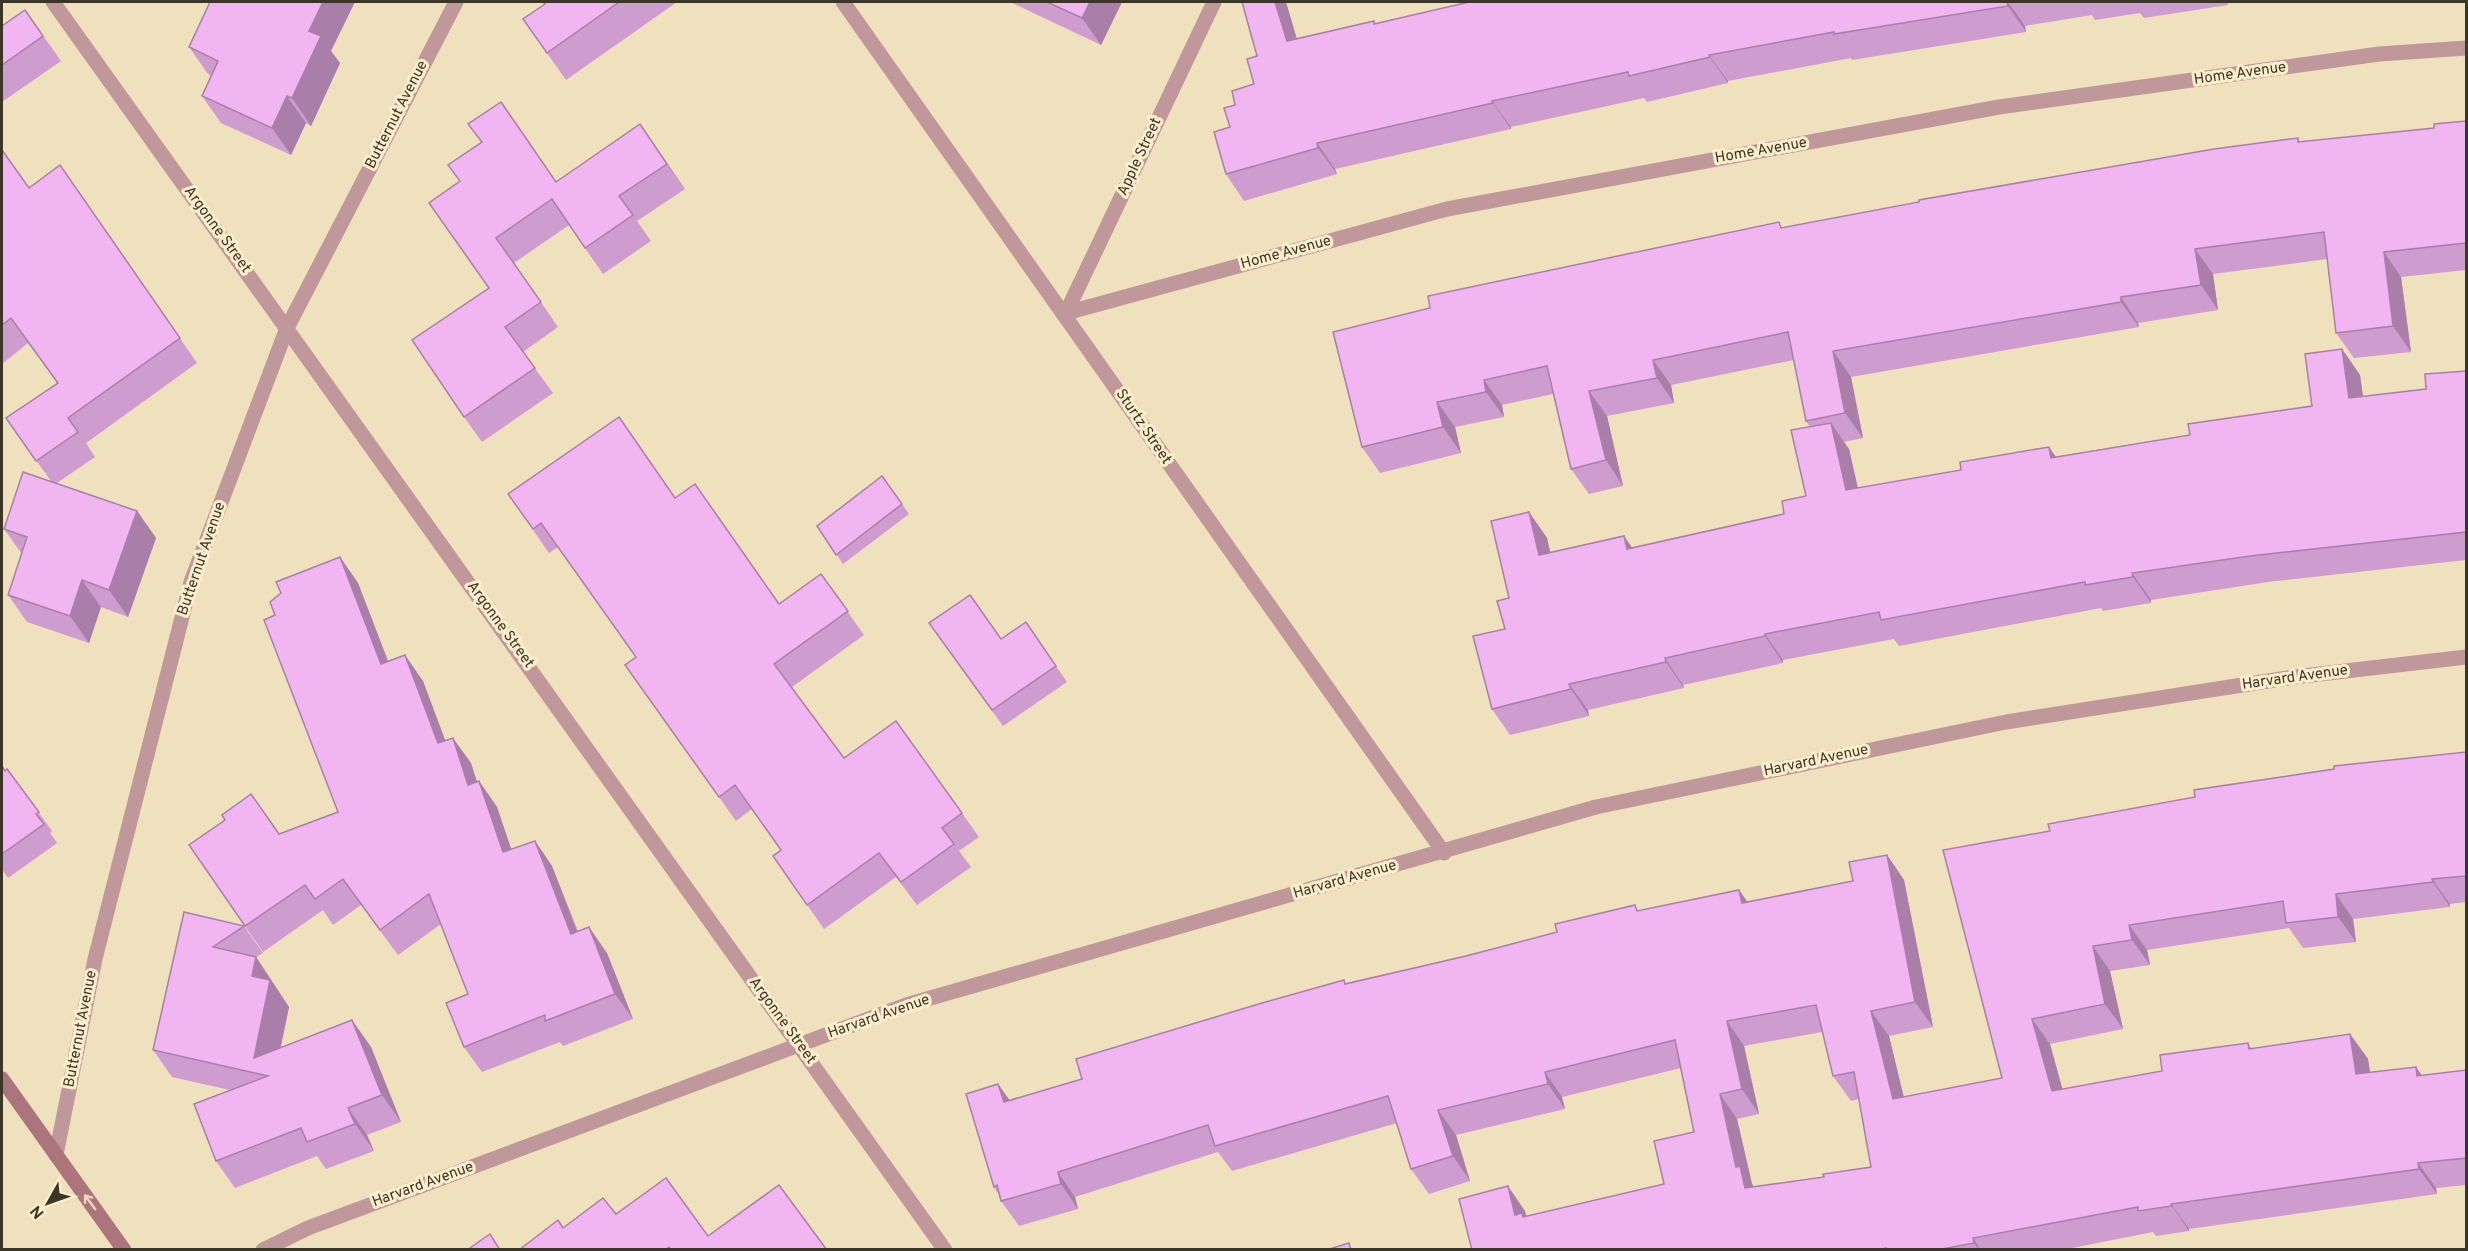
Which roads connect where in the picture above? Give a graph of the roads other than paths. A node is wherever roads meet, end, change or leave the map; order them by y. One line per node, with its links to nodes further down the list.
1 (53, 2): 7 (street, Argonne Street)
2 (456, 2): 7 (street, Butternut Avenue)
3 (843, 2): 6 (street, Sturtz Street)
4 (1214, 2): 6 (street, Apple Street)
5 (2466, 48): 6 (street, Home Avenue)
6 (1066, 313): 9 (street, Sturtz Street)
7 (287, 328): 10 (street, Argonne Street); 12 (street, Butternut Avenue)
8 (2466, 657): 9 (street, Harvard Avenue)
9 (1444, 853): 10 (street, Harvard Avenue)
10 (799, 1044): 14 (street, Harvard Avenue); 15 (street, Argonne Street)
11 (2, 1079): 12 (main road)
12 (56, 1155): 13 (main road, one-way to 12)
13 (124, 1250)
14 (263, 1250)
15 (945, 1250)

